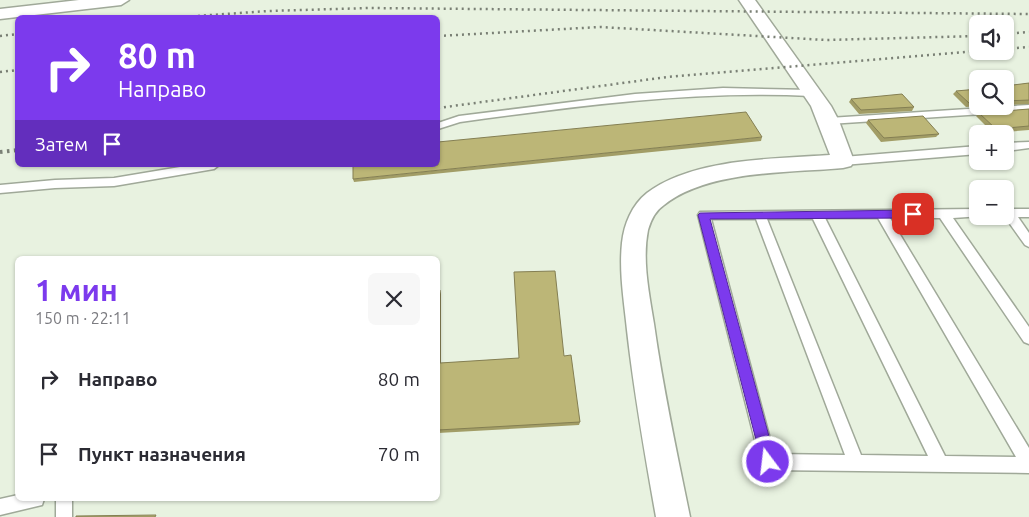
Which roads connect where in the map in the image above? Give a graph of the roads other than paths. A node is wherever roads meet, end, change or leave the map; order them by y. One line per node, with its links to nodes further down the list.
1 (121, 0): 3 (street)
2 (747, 0): 4 (street)
3 (0, 14)
4 (811, 93): 6 (street); 7 (lane)
5 (1029, 108): 6 (lane)
6 (829, 121): 11 (street)
7 (440, 125)
8 (1029, 145): 9 (lane)
9 (1014, 146)
10 (969, 151): 11 (lane)
11 (844, 161): 31 (street)
12 (202, 167): 13 (lane)
13 (0, 189)
14 (1014, 213): 15 (lane)
15 (1029, 213)
16 (882, 214): 17 (lane); 20 (lane); 26 (lane)
17 (944, 214): 18 (lane); 23 (lane)
18 (969, 214)
19 (760, 215): 20 (lane); 24 (lane); 24 (lane)
20 (817, 215): 25 (lane)
21 (1014, 223): 22 (lane)
22 (1029, 242)
23 (1029, 338)
24 (856, 462): 25 (lane)
25 (940, 464): 26 (lane)
26 (1029, 464)
27 (27, 501): 29 (lane)
28 (64, 501): 30 (lane)
29 (0, 507)
30 (64, 517)
31 (673, 517)

